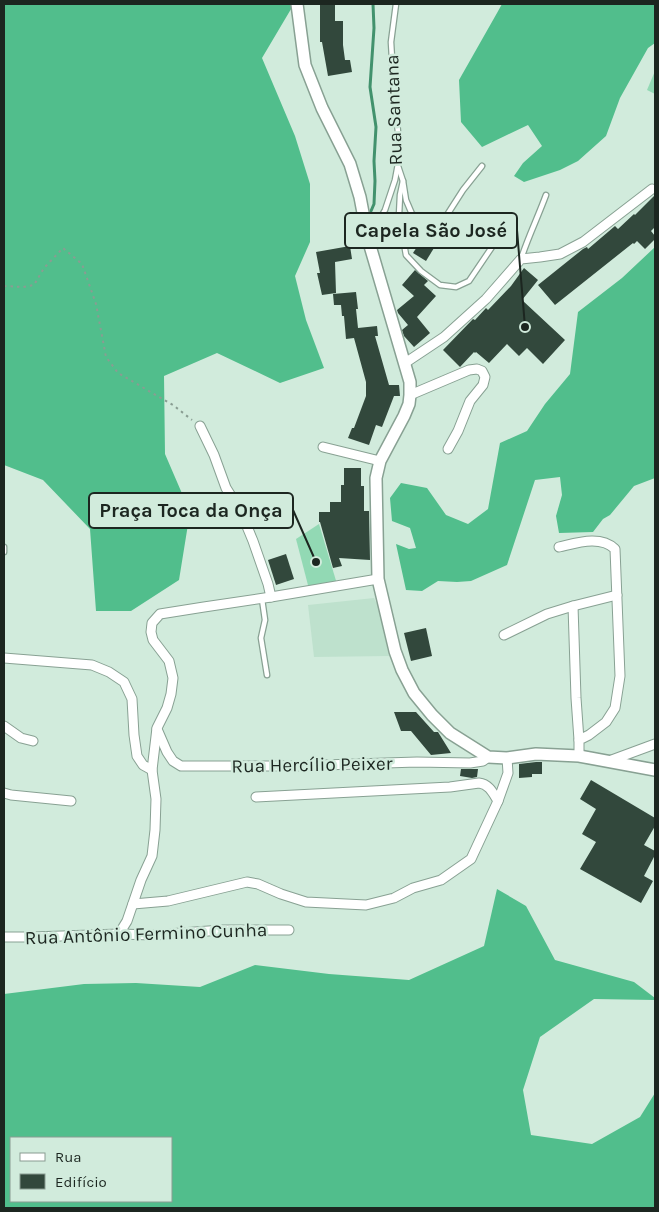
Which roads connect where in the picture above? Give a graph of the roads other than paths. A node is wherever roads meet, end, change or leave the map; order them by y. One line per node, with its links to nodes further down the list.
1 (297, 4): 8 (street)
2 (396, 4): 3 (lane, Rua Santana)
3 (398, 164): 5 (lane); 8 (lane, Rua Santana)
4 (482, 166): 5 (lane)
5 (403, 182): 9 (lane)
6 (652, 189): 10 (street)
7 (546, 195): 10 (lane)
8 (368, 239): 11 (street)
9 (492, 247)
10 (521, 259): 11 (street)
11 (405, 363): 12 (street)
12 (410, 395): 15 (street); 16 (street)
13 (200, 426): 22 (street)
14 (323, 447): 16 (street)
15 (448, 449)
16 (380, 461): 20 (street)
17 (559, 546): 21 (street)
18 (4, 547): 19 (lane)
19 (4, 552)
20 (378, 579): 22 (street); 34 (street)
21 (617, 595): 23 (street); 29 (street)
22 (266, 598): 26 (lane); 28 (street)
23 (573, 606): 24 (street); 29 (street)
24 (504, 635)
25 (4, 658): 38 (street)
26 (267, 675)
27 (4, 726): 30 (street)
28 (157, 728): 34 (street, Rua Hercílio Peixer); 38 (street)
29 (579, 740): 35 (street)
30 (32, 741)
31 (655, 744): 32 (street)
32 (643, 748): 33 (street); 37 (street)
33 (655, 752)
34 (488, 756): 36 (street)
35 (579, 756): 36 (street); 37 (street)
36 (507, 758): 43 (street)
37 (609, 761): 39 (street)
38 (152, 770): 44 (street)
39 (655, 770)
40 (4, 793): 42 (street)
41 (256, 797): 43 (street)
42 (71, 801)
43 (498, 801): 44 (street)
44 (133, 904): 46 (street)
45 (288, 930): 46 (street, Rua Antônio Fermino Cunha)
46 (119, 934): 47 (street, Rua Antônio Fermino Cunha)
47 (4, 937)

